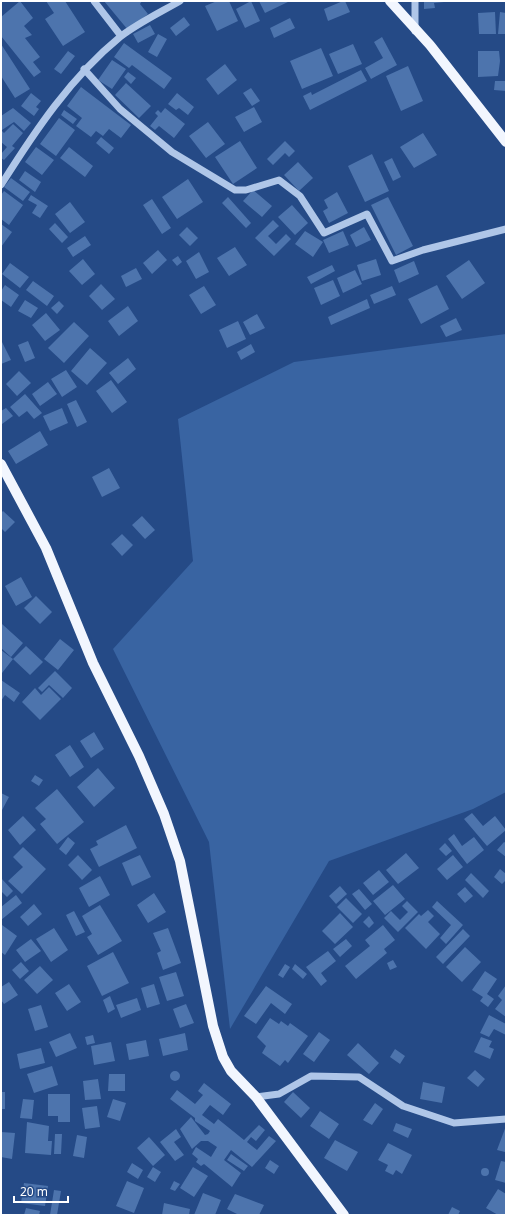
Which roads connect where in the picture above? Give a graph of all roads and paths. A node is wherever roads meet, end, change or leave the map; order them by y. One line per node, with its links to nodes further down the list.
1 (94, 1): 6 (street)
2 (180, 1): 6 (street)
3 (390, 1): 5 (main road)
4 (415, 1): 5 (street)
5 (416, 31): 8 (main road)
6 (121, 36): 7 (street)
7 (84, 69): 9 (street); 10 (street)
8 (506, 142)
9 (1, 185)
10 (506, 229)
11 (1, 464): 12 (main road)
12 (256, 1096): 13 (street); 14 (main road)
13 (506, 1119)
14 (344, 1215)

